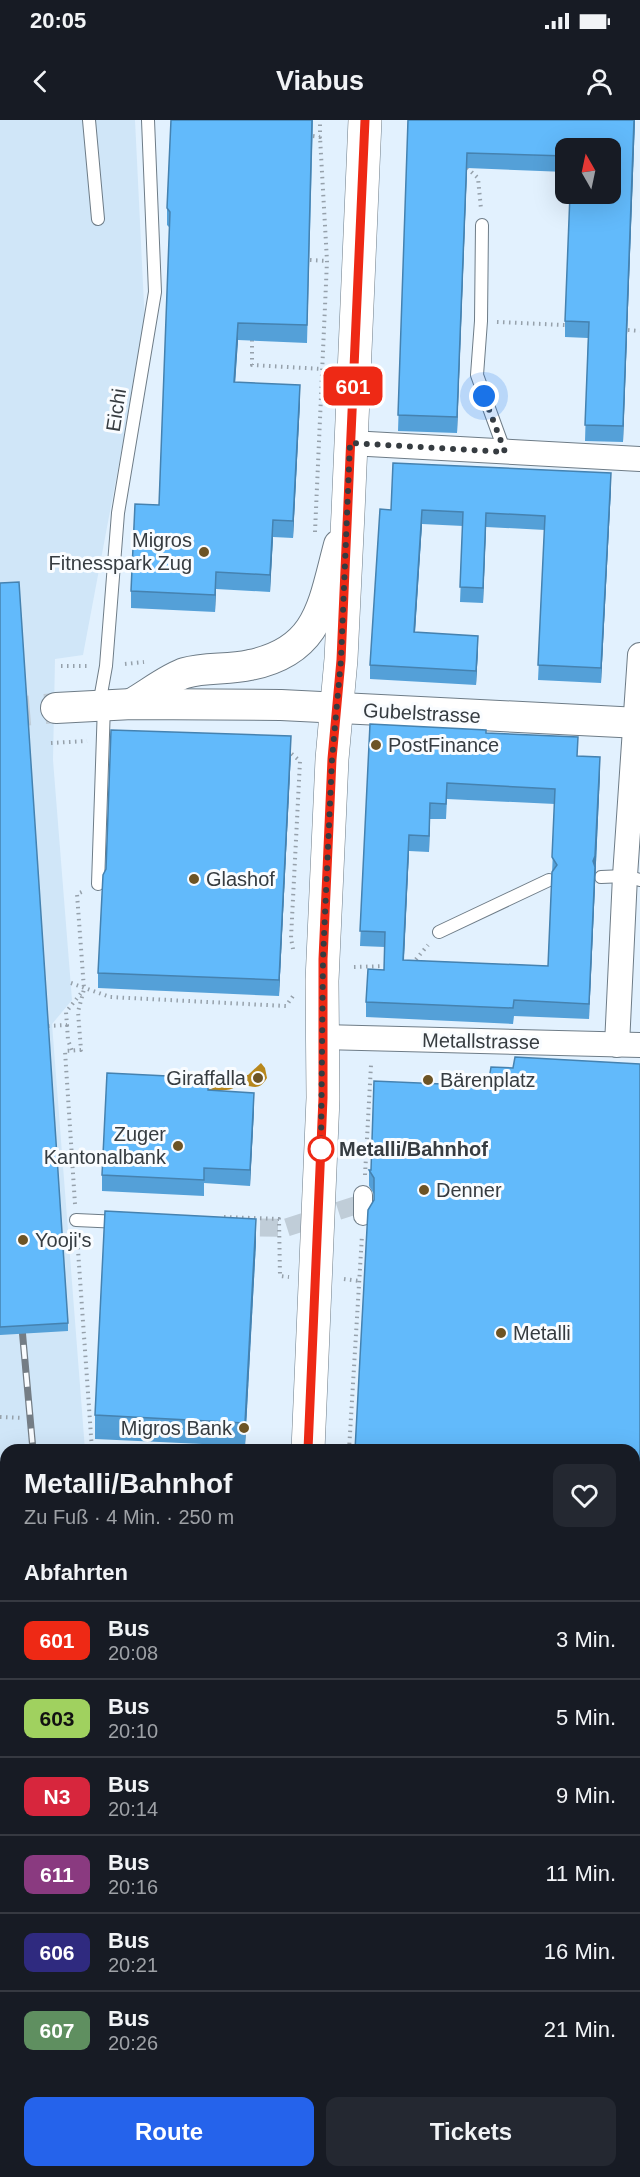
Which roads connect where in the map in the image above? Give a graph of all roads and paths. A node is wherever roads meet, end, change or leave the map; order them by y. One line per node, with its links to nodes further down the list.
1 (89, 120): 8 (lane)
2 (148, 120): 24 (lane, Eichi)
3 (320, 120): 6 (path)
4 (365, 120): 18 (main road)
5 (313, 135): 6 (path)
6 (320, 136): 11 (path)
7 (467, 168): 9 (path)
8 (98, 219)
9 (482, 225): 12 (lane)
10 (310, 260): 11 (path)
11 (327, 261): 17 (path)
12 (481, 321): 13 (path); 19 (lane)
13 (565, 325)
14 (628, 330): 15 (path)
15 (640, 331)
16 (252, 340): 17 (path)
17 (322, 369): 22 (path)
18 (350, 443): 19 (street); 21 (main road)
19 (505, 452): 20 (street)
20 (640, 459)
21 (348, 513): 24 (street, Gubelstrasse); 26 (main road)
22 (315, 534)
23 (640, 655): 27 (street)
24 (112, 705): 25 (street, Gubelstrasse); 26 (street, Gubelstrasse); 28 (lane, Eichi)
25 (56, 708)
26 (336, 709): 27 (street, Gubelstrasse); 47 (main road)
27 (637, 723): 32 (street)
28 (103, 741): 29 (path); 34 (lane, Eichi)
29 (51, 743)
30 (279, 744): 36 (path)
31 (601, 877): 32 (lane)
32 (633, 878): 48 (street)
33 (549, 880): 35 (lane)
34 (98, 884): 42 (path)
35 (439, 932): 37 (path)
36 (294, 954)
37 (402, 965)
38 (392, 966): 39 (path)
39 (354, 967)
40 (71, 984): 42 (path)
41 (293, 986): 43 (path)
42 (84, 989): 43 (path); 46 (path); 49 (path)
43 (293, 996): 44 (path)
44 (301, 996)
45 (48, 1026): 46 (path)
46 (67, 1026): 49 (path)
47 (322, 1036): 48 (street, Metallstrasse); 57 (main road)
48 (628, 1045)
49 (72, 1051): 52 (path)
50 (371, 1065): 51 (path)
51 (368, 1152)
52 (74, 1191)
53 (214, 1217): 57 (path)
54 (76, 1220): 55 (lane); 61 (path)
55 (129, 1223)
56 (361, 1255): 58 (path)
57 (315, 1278): 58 (path); 62 (main road)
58 (359, 1281): 63 (path)
59 (0, 1418): 60 (path)
60 (23, 1418)
61 (92, 1444)
62 (308, 1444)
63 (349, 1444)

